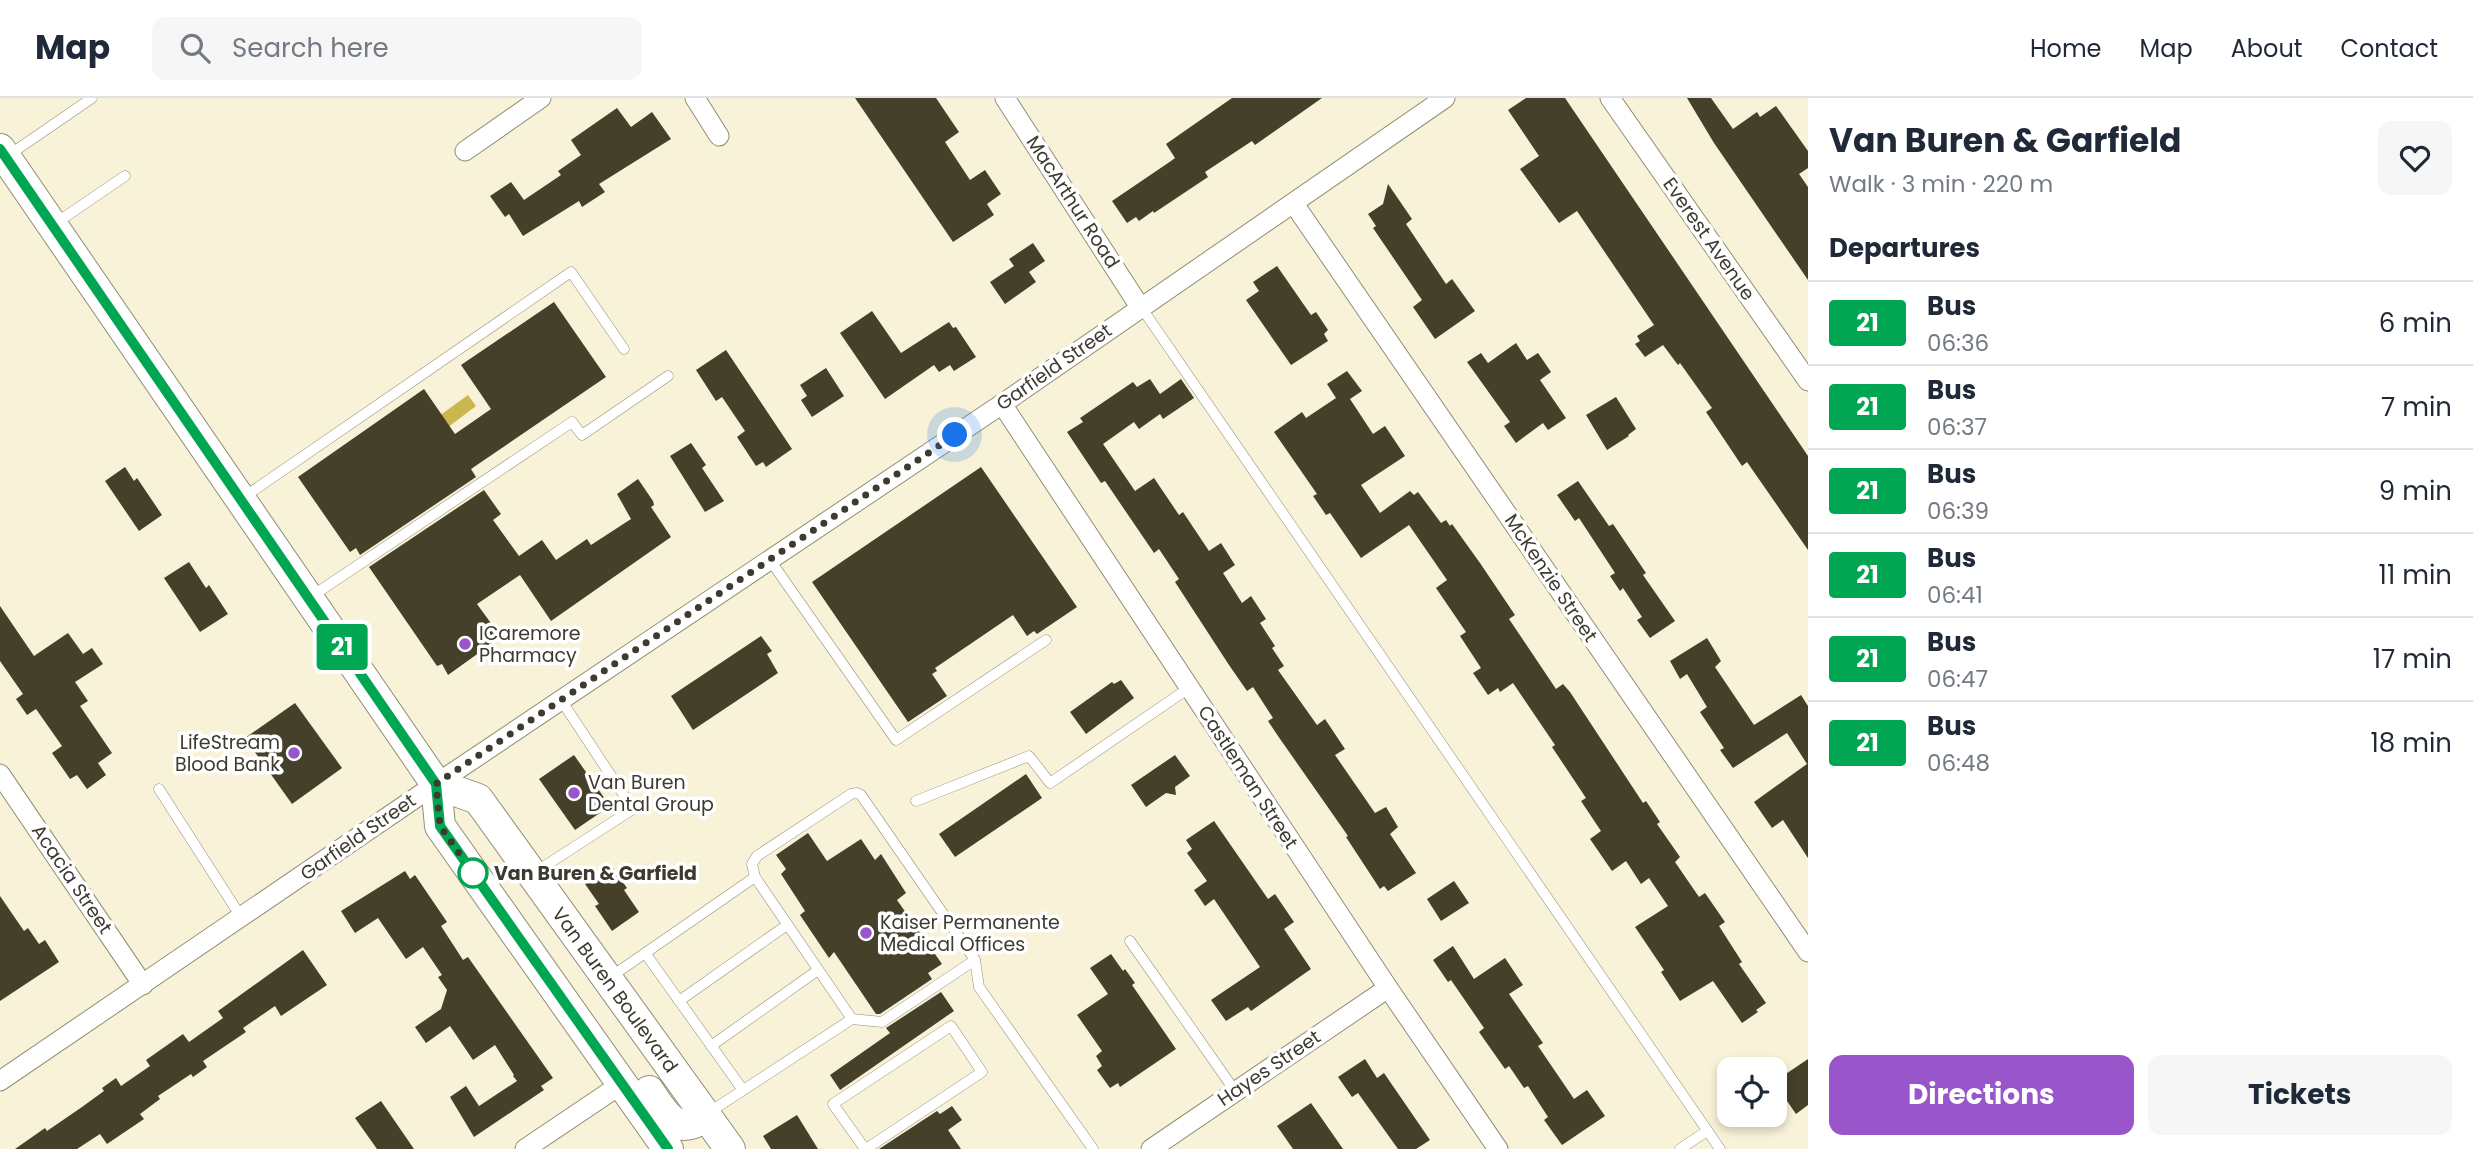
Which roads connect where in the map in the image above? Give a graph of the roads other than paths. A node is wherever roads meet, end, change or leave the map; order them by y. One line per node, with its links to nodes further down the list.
1 (92, 98): 9 (lane)
2 (541, 98): 8 (street)
3 (695, 98): 7 (street)
4 (1005, 98): 13 (street, MacArthur Road)
5 (1445, 98): 11 (street, Garfield Street)
6 (1610, 98): 16 (street, Everest Avenue)
7 (719, 136)
8 (464, 150)
9 (3, 153): 12 (main road)
10 (125, 176): 12 (lane)
11 (1294, 204): 13 (street, Garfield Street); 33 (street, McKenzie Street)
12 (53, 225): 18 (main road)
13 (1140, 307): 17 (street, Garfield Street); 49 (lane)
14 (624, 349): 18 (lane)
15 (668, 376): 20 (lane)
16 (1808, 381)
17 (1002, 404): 19 (street, Garfield Street); 22 (street, Castleman Street)
18 (240, 499): 20 (main road)
19 (770, 560): 21 (lane); 23 (street, Garfield Street)
20 (308, 598): 25 (main road)
21 (1046, 640)
22 (1189, 688): 27 (lane); 40 (street, Castleman Street)
23 (561, 700): 25 (street, Garfield Street); 28 (lane)
24 (0, 774): 39 (street, Acacia Street)
25 (436, 784): 28 (main road, Van Buren Boulevard); 30 (street, Garfield Street); 36 (main road)
26 (159, 789): 30 (lane)
27 (916, 801)
28 (532, 874): 38 (main road, Van Buren Boulevard)
29 (755, 877): 31 (lane); 34 (lane); 35 (lane)
30 (241, 918): 39 (street, Garfield Street)
31 (787, 925): 37 (lane); 41 (lane)
32 (1130, 941): 47 (lane)
33 (1808, 952)
34 (645, 953): 38 (lane); 41 (lane)
35 (975, 960): 42 (lane); 54 (lane)
36 (541, 968): 45 (main road); 48 (main road)
37 (818, 971): 42 (lane); 43 (lane)
38 (607, 980): 48 (main road, Van Buren Boulevard)
39 (144, 985): 44 (street, Garfield Street)
40 (1388, 988): 47 (street, Hayes Street); 56 (street, Castleman Street)
41 (679, 1001): 43 (lane)
42 (852, 1019): 46 (lane)
43 (711, 1046): 46 (lane)
44 (0, 1081)
45 (623, 1083): 50 (street); 51 (main road)
46 (743, 1090): 48 (lane)
47 (1236, 1091): 55 (street, Hayes Street)
48 (705, 1116): 52 (main road, Van Buren Boulevard)
49 (1707, 1130): 57 (lane); 58 (lane)
50 (525, 1149)
51 (668, 1149)
52 (730, 1149)
53 (865, 1149): 53 (lane)
54 (1093, 1149)
55 (1151, 1149)
56 (1498, 1149)
57 (1680, 1149)
58 (1720, 1149)

